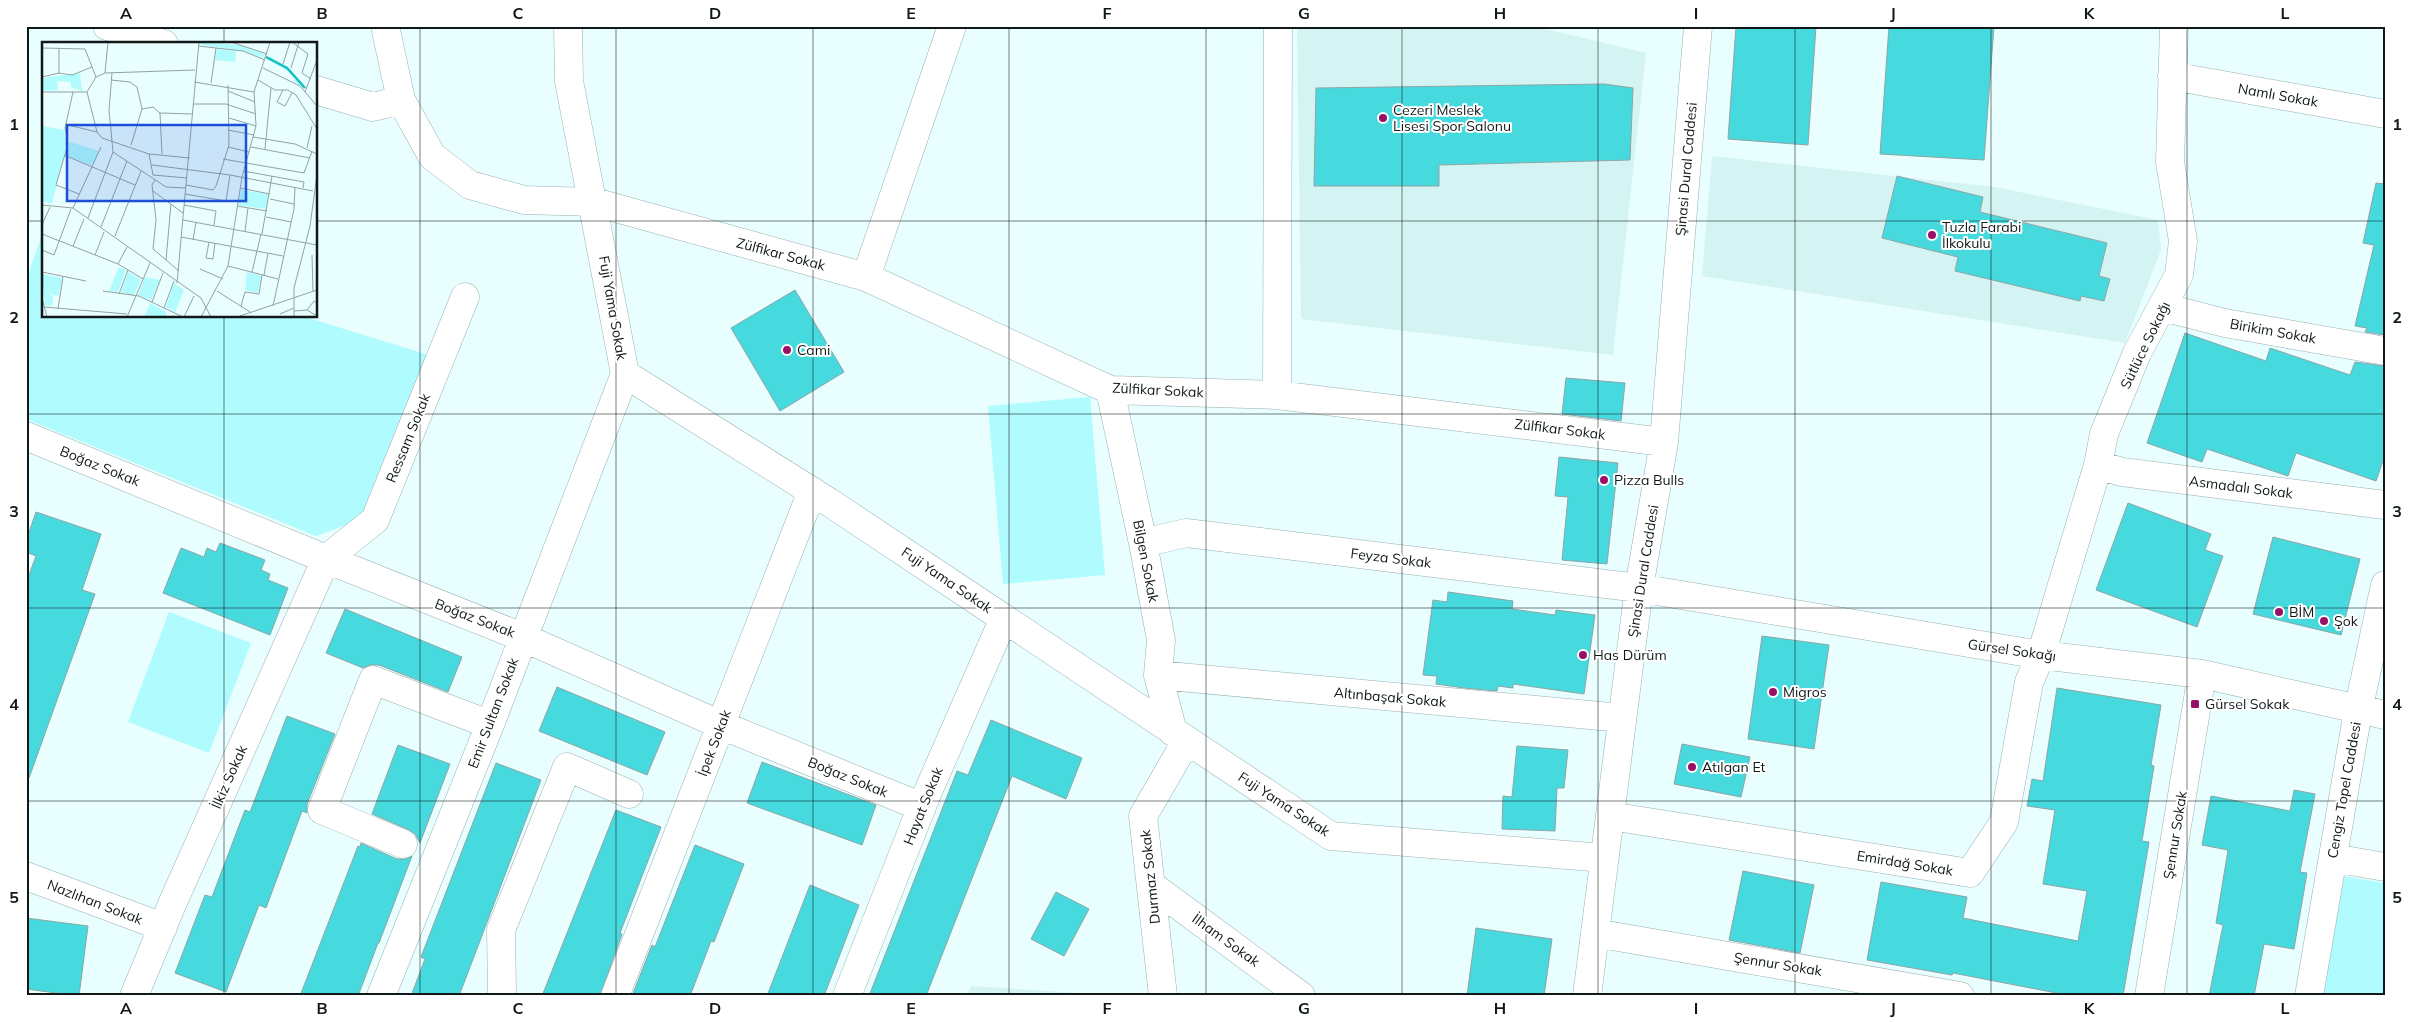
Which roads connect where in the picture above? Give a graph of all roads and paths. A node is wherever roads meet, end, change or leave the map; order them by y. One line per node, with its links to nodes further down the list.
1 (107, 26): 8 (street)
2 (385, 26): 11 (street)
3 (568, 26): 13 (street, Fuji Yama Sokak)
4 (952, 26): 14 (street)
5 (1278, 26): 20 (street)
6 (1698, 26): 22 (street, Şinasi Dural Caddesi)
7 (2174, 26): 9 (street, Sütlüce Sokağı)
8 (158, 42)
9 (2172, 76): 12 (street, Namlı Sokak); 16 (street, Sütlüce Sokağı)
10 (318, 91): 11 (street)
11 (401, 100): 13 (street, Zülfikar Sokak)
12 (2385, 114)
13 (594, 202): 14 (street, Zülfikar Sokak); 18 (street, Fuji Yama Sokak)
14 (866, 277): 19 (street, Zülfikar Sokak)
15 (465, 297): 27 (street, Ressam Sokak)
16 (2162, 307): 17 (street, Birikim Sokak); 23 (street, Sütlüce Sokağı)
17 (2385, 351)
18 (625, 374): 24 (street, Fuji Yama Sokak); 32 (street, Emir Sultan Sokak)
19 (1110, 390): 20 (street, Zülfikar Sokak); 26 (street, Bilgen Sokak)
20 (1277, 395): 22 (street, Zülfikar Sokak)
21 (26, 436): 27 (street, Boğaz Sokak)
22 (1664, 442): 29 (street, Şinasi Dural Caddesi)
23 (2098, 465): 25 (street, Asmadalı Sokak); 33 (street, Sütlüce Sokağı)
24 (812, 491): 30 (street, Fuji Yama Sokak); 39 (street, İpek Sokak)
25 (2385, 505)
26 (1144, 543): 29 (street, Feyza Sokak); 35 (street, Bilgen Sokak)
27 (326, 559): 32 (street, Boğaz Sokak); 51 (street, İlkiz Sokak)
28 (2385, 585): 31 (street, Cengiz Topel Caddesi)
29 (1639, 588): 33 (street, Gürsel Sokağı); 38 (street, Şinasi Dural Caddesi)
30 (1004, 618): 41 (street, Fuji Yama Sokak); 43 (street, Hayat Sokak)
31 (2380, 623): 36 (street, Cengiz Topel Caddesi)
32 (522, 637): 39 (street, Boğaz Sokak); 40 (street, Emir Sultan Sokak)
33 (2041, 655): 34 (street, Gürsel Sokağı); 44 (street, Emirdağ Sokak)
34 (2202, 674): 36 (street, Gürsel Sokağı); 62 (street, Şennur Sokak)
35 (1158, 675): 38 (street, Altınbaşak Sokak); 41 (street, Bilgen Sokak)
36 (2358, 711): 37 (street, Gürsel Sokağı); 47 (street, Cengiz Topel Caddesi)
37 (2385, 715)
38 (1622, 718): 44 (street, Şinasi Dural Caddesi)
39 (720, 725): 43 (street, Boğaz Sokak); 56 (street, İpek Sokak)
40 (489, 727): 45 (street); 54 (street, Emir Sultan Sokak)
41 (1180, 736): 46 (street, Fuji Yama Sokak); 50 (street, Durmaz Sokak)
42 (629, 794): 55 (street)
43 (922, 807): 57 (street, Hayat Sokak)
44 (1610, 816): 46 (street, Şinasi Dural Caddesi)
45 (403, 844)
46 (1604, 858): 52 (street, Şinasi Dural Caddesi)
47 (2333, 858): 48 (street); 63 (street, Cengiz Topel Caddesi)
48 (2385, 867)
49 (26, 876): 51 (street, Nazlıhan Sokak)
50 (1151, 885): 58 (street, Durmaz Sokak); 59 (street, İlham Sokak)
51 (163, 927): 53 (street, İlkiz Sokak)
52 (1595, 933): 60 (street, Şinasi Dural Caddesi); 61 (street, Şennur Sokak)
53 (134, 996)
54 (381, 996)
55 (502, 996)
56 (615, 996)
57 (847, 996)
58 (1162, 996)
59 (1301, 996)
60 (1587, 996)
61 (1960, 996)
62 (2148, 996)
63 (2309, 996)

